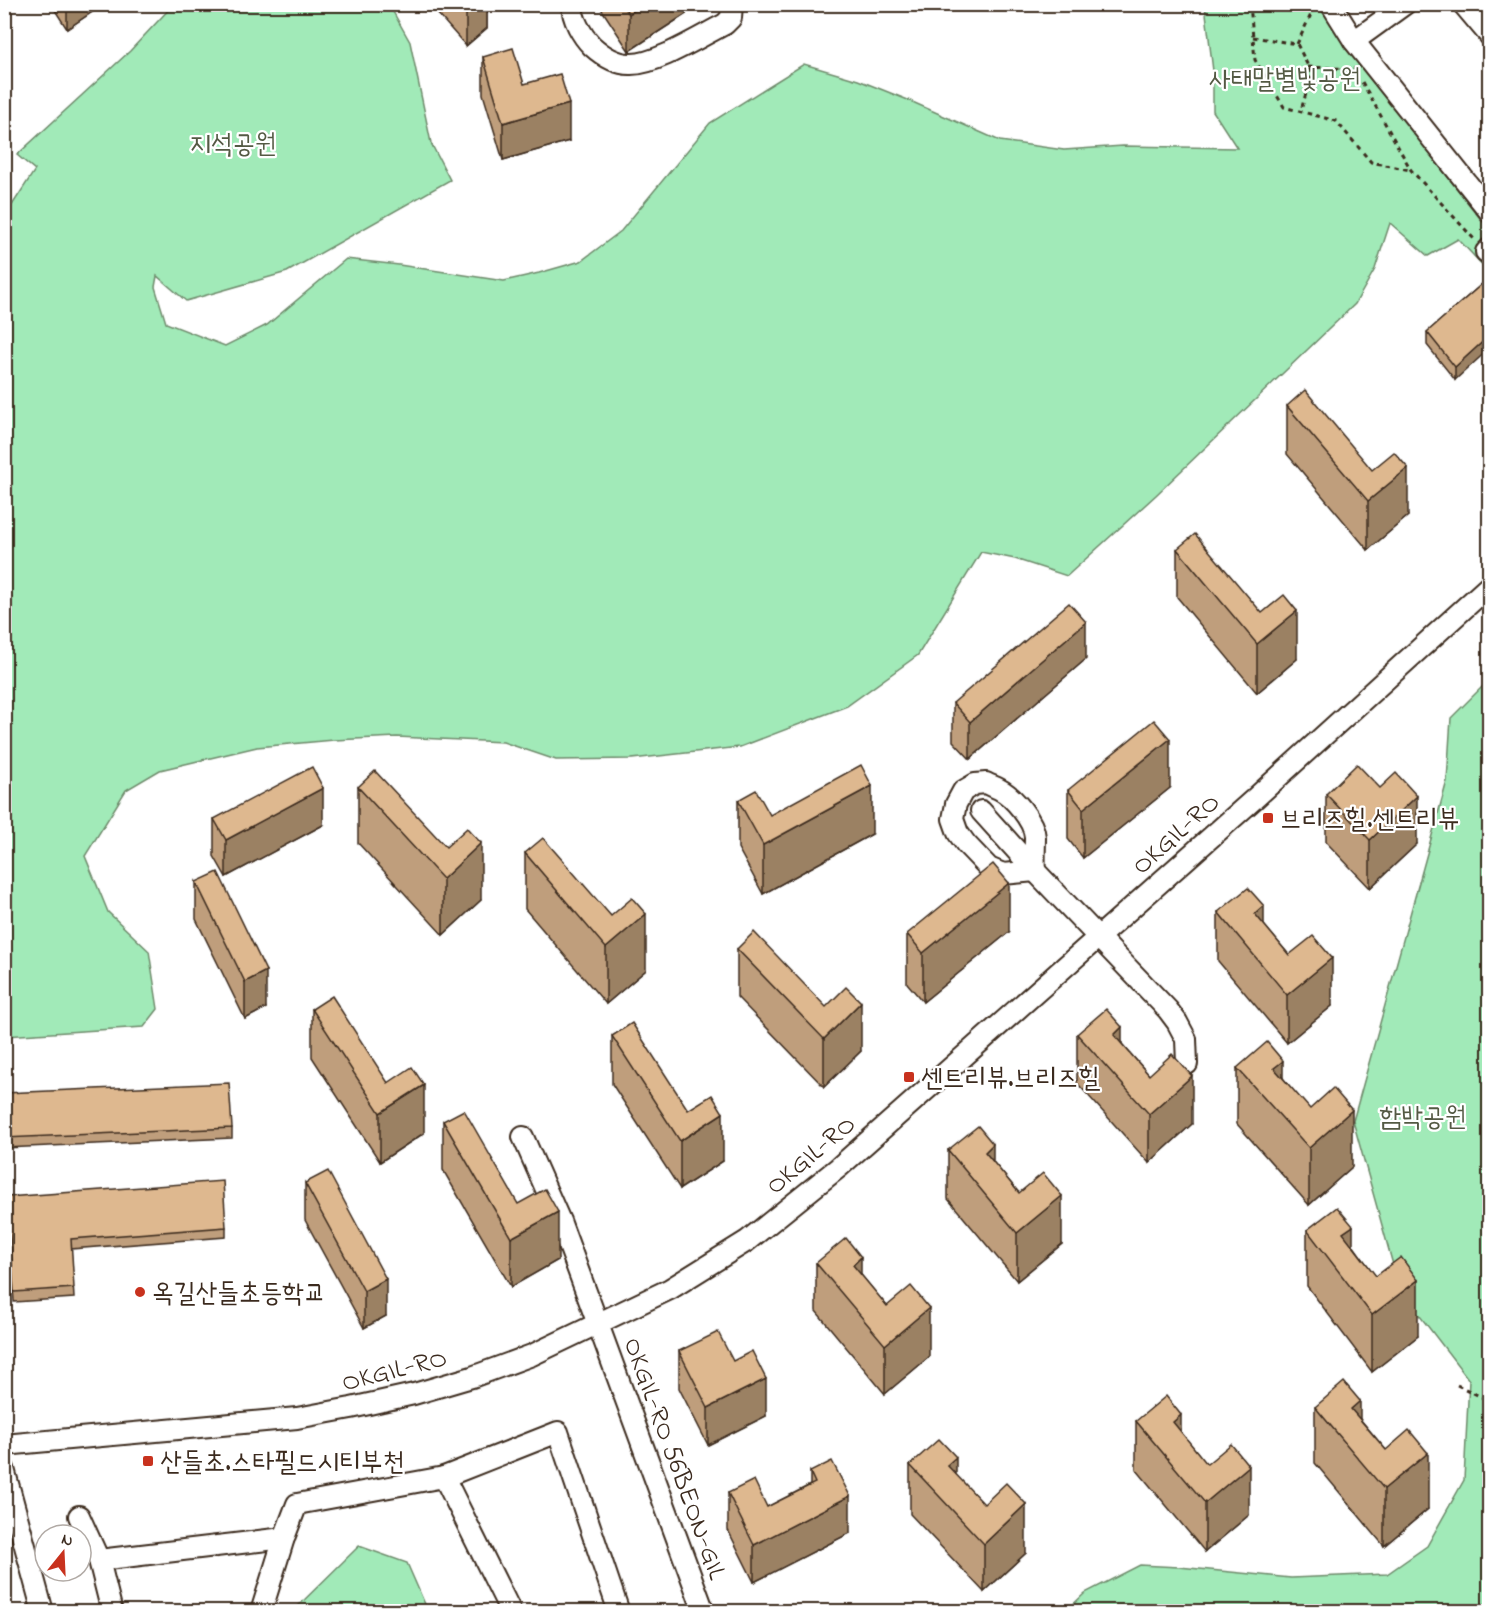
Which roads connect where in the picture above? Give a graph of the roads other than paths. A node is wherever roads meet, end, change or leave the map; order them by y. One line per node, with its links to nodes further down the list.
1 (572, 4): 2 (street)
2 (732, 4)
3 (1405, 4): 7 (street)
4 (1463, 4): 6 (street)
5 (1319, 5): 7 (street)
6 (1490, 36)
7 (1354, 58): 8 (street)
8 (1490, 212)
9 (1490, 585): 12 (street, OKGIL-RO)
10 (981, 811): 11 (street)
11 (1035, 871): 11 (street); 12 (street)
12 (1098, 937): 13 (street); 15 (street, OKGIL-RO)
13 (1187, 1064)
14 (523, 1137): 15 (street, OKGIL-RO 56BEON-GIL)
15 (599, 1324): 16 (street, OKGIL-RO); 27 (street, OKGIL-RO 56BEON-GIL)
16 (4, 1445)
17 (4, 1469): 22 (street)
18 (444, 1477): 20 (street); 25 (street); 26 (street)
19 (79, 1516): 21 (street)
20 (284, 1538): 21 (street); 24 (street)
21 (99, 1560): 23 (street)
22 (44, 1611)
23 (112, 1611)
24 (261, 1611)
25 (511, 1611)
26 (619, 1611)
27 (704, 1611)

